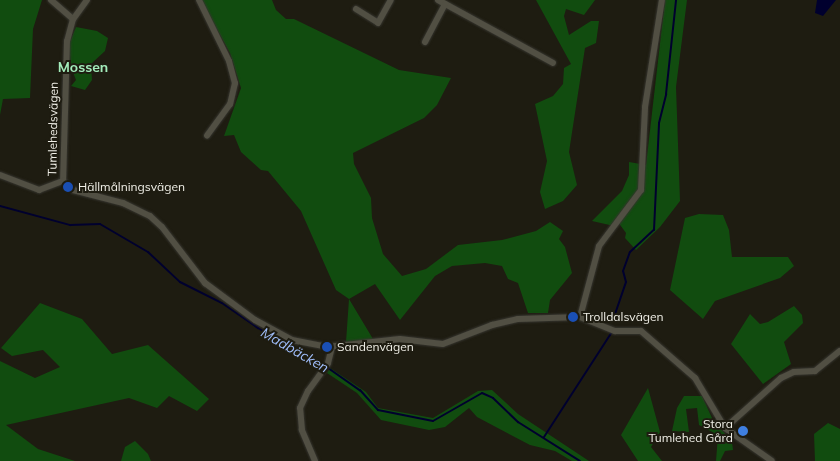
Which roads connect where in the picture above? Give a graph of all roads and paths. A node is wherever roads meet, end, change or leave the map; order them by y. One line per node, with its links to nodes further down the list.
1 (52, 0): 8 (street)
2 (87, 0): 8 (street, Tumlehedsvägen)
3 (199, 0): 11 (street)
4 (392, 0): 7 (street)
5 (662, 0): 14 (street)
6 (441, 2): 9 (street); 10 (street)
7 (356, 9)
8 (73, 19): 13 (street, Tumlehedsvägen)
9 (425, 42)
10 (553, 64)
11 (207, 136)
12 (0, 175): 13 (street)
13 (63, 181): 15 (street, Tumlehedsvägen)
14 (580, 317): 15 (street, Tumlehedsvägen); 17 (street, Tumlehedsvägen)
15 (332, 347): 18 (street)
16 (840, 351): 17 (street)
17 (725, 428): 19 (street, Tumlehedsvägen)
18 (316, 461)
19 (772, 461)

